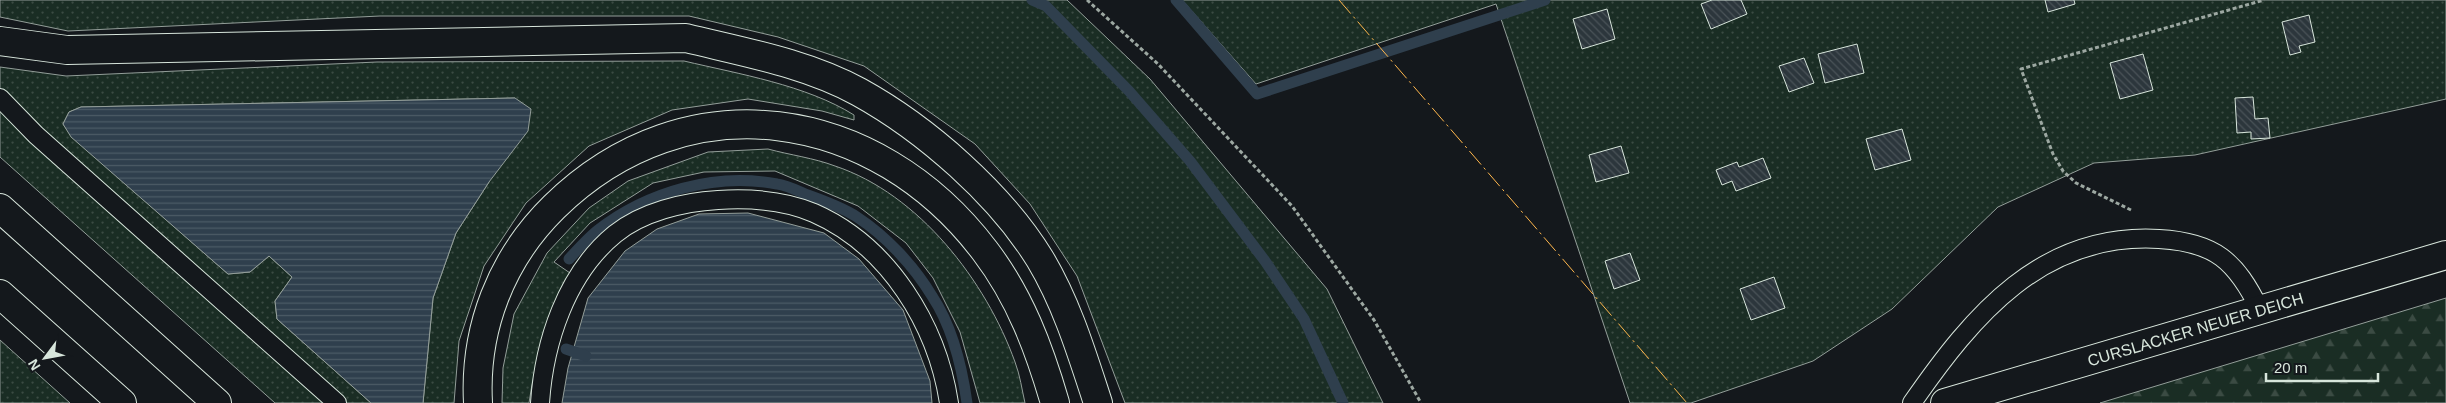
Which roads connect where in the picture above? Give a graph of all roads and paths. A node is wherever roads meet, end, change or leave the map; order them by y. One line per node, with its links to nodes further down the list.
1 (1088, 0): 18 (path)
2 (2264, 0): 6 (path)
3 (0, 41): 17 (main road)
4 (0, 98): 12 (lane)
5 (0, 208): 11 (main road)
6 (2134, 212)
7 (2446, 255): 9 (main road, CURSLACKER NEUER DEICH)
8 (0, 294): 10 (main road)
9 (2260, 310): 19 (lane); 20 (main road, CURSLACKER NEUER DEICH)
10 (122, 403)
11 (217, 403)
12 (337, 403)
13 (478, 403): 16 (main road)
14 (540, 403): 15 (lane)
15 (949, 403)
16 (1054, 403)
17 (1098, 403)
18 (1421, 403)
19 (1912, 403)
20 (1944, 403)

